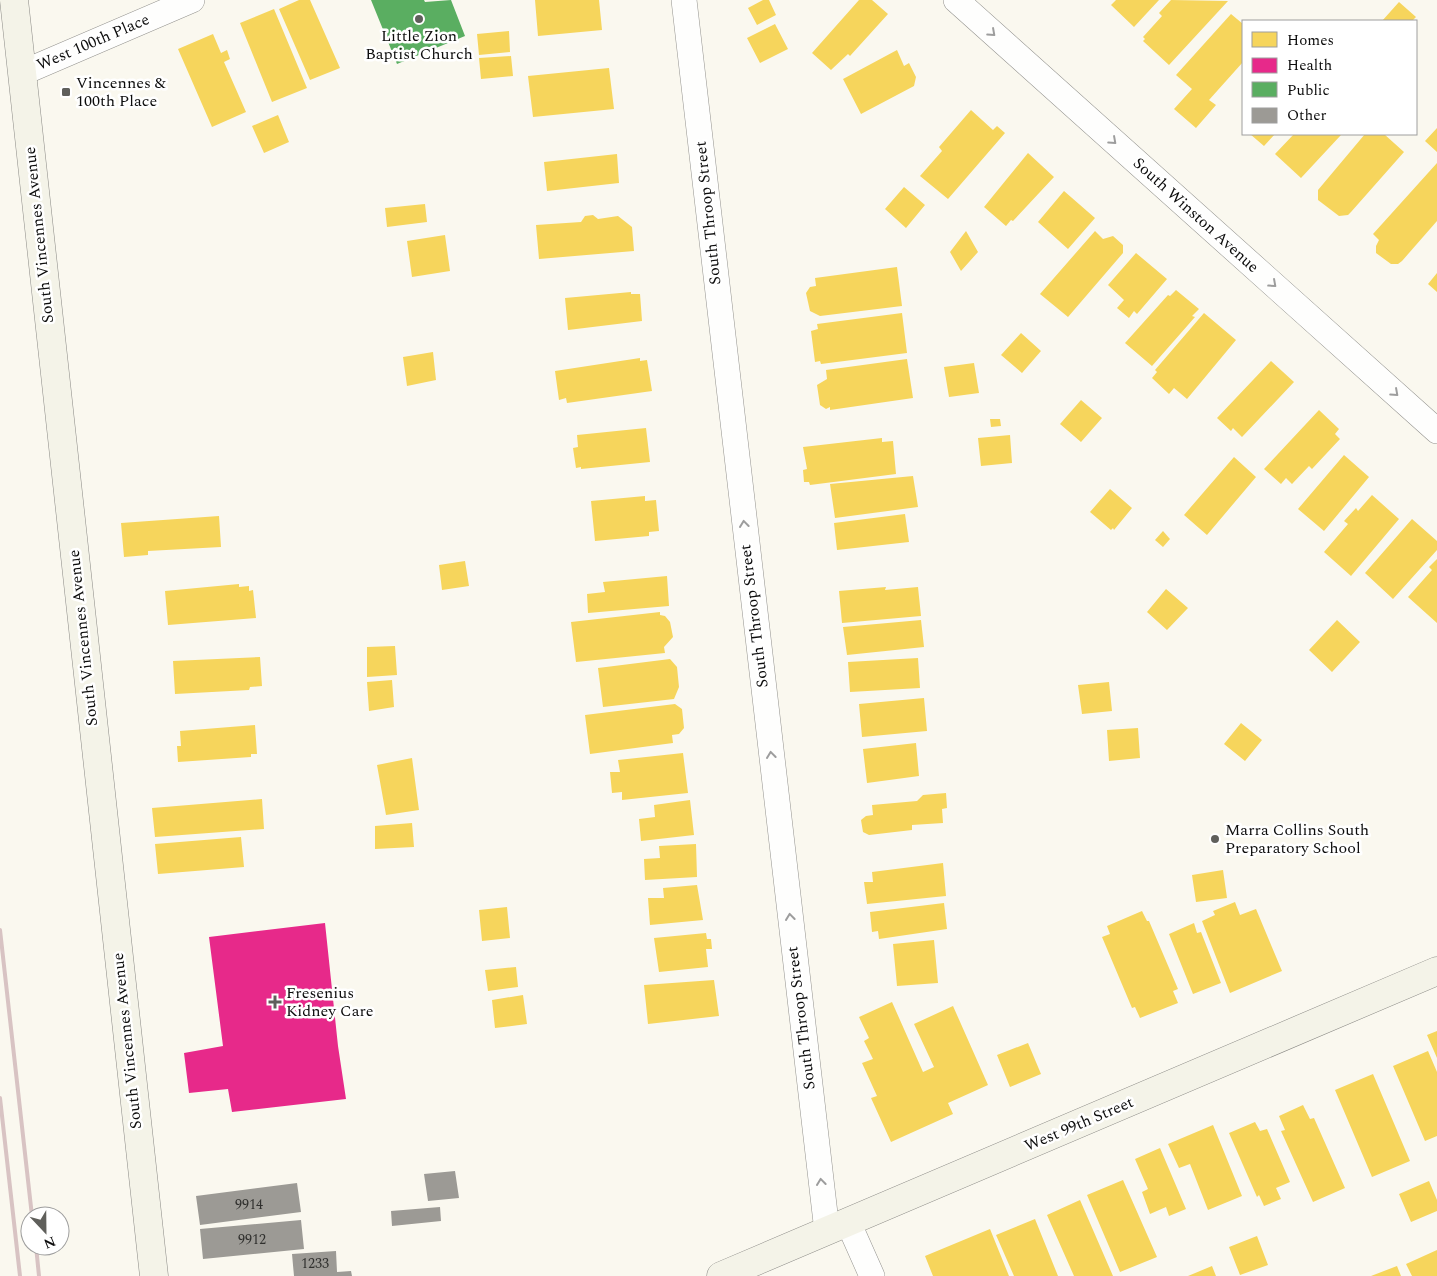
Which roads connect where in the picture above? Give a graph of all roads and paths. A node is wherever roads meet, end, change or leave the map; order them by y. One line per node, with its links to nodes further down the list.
1 (14, 0): 5 (main road, South Vincennes Avenue)
2 (192, 0): 5 (street, West 100th Place)
3 (684, 0): 8 (street, South Throop Street, one-way to 3)
4 (956, 0): 6 (street, South Winston Avenue, one-way to 6)
5 (22, 73): 9 (main road, South Vincennes Avenue)
6 (1437, 430)
7 (1437, 972): 8 (main road, West 99th Street)
8 (838, 1226): 10 (main road, West 99th Street); 11 (street, South Throop Street)
9 (154, 1276)
10 (721, 1276)
11 (872, 1276)

